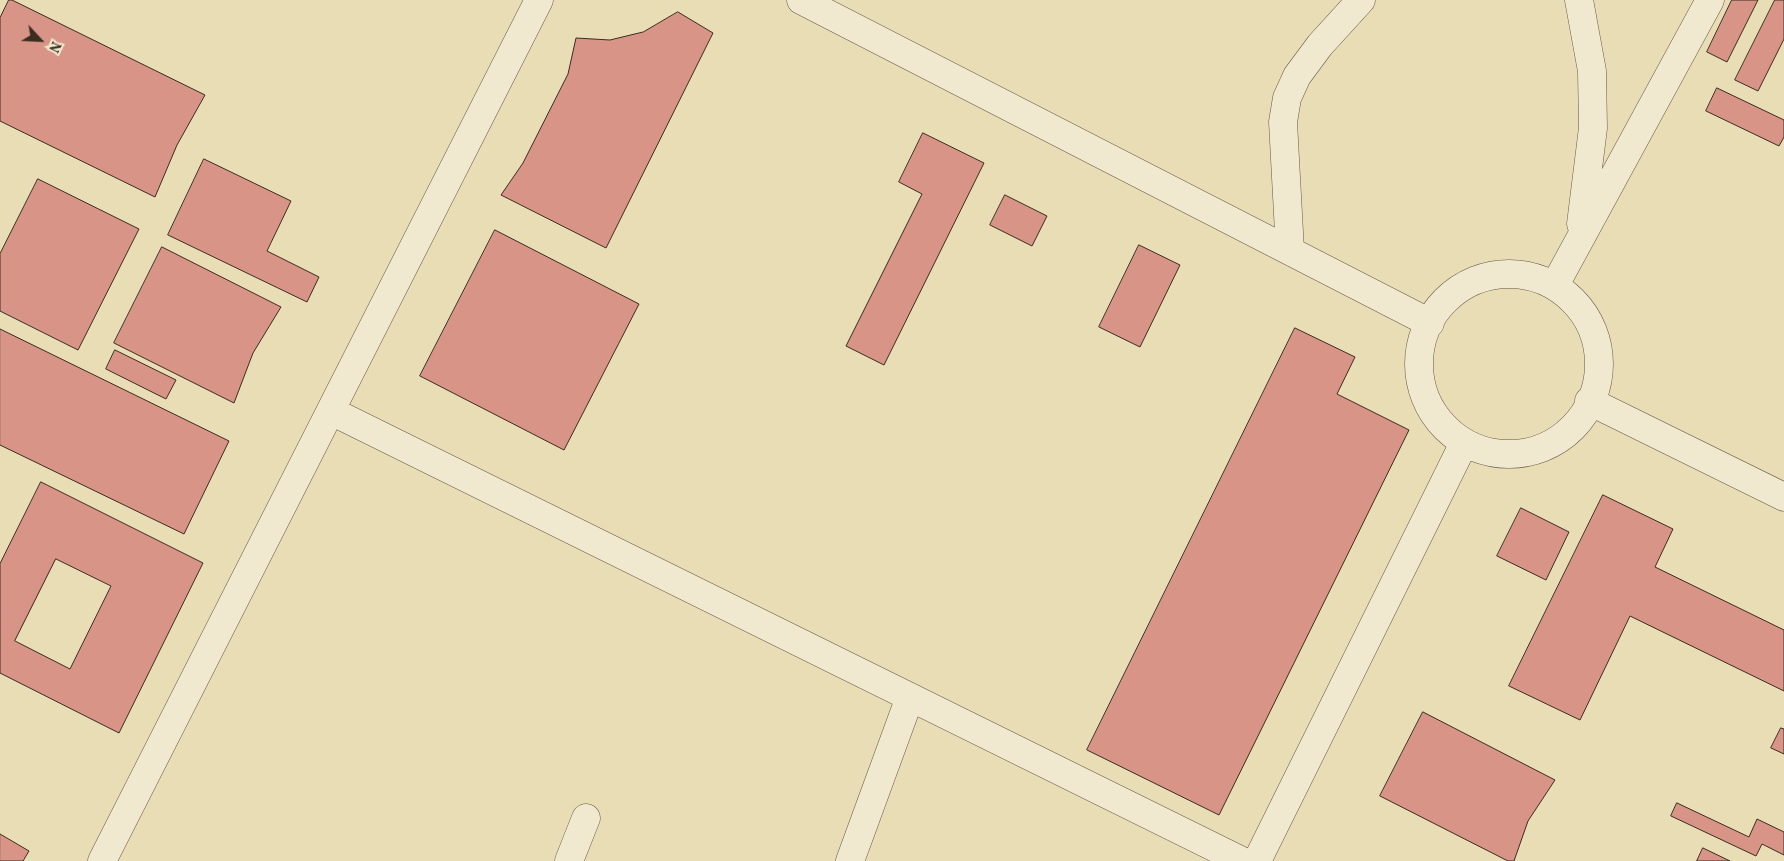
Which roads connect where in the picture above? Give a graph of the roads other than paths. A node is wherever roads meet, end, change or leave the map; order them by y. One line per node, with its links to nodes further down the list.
1 (539, 0): 11 (street)
2 (801, 0): 7 (street)
3 (1360, 0): 7 (street)
4 (1579, 0): 6 (street)
5 (1710, 0): 6 (street)
6 (1580, 239): 8 (street)
7 (1290, 251): 9 (street)
8 (1555, 285): 9 (street); 10 (street)
9 (1430, 323): 12 (street)
10 (1589, 401): 12 (street); 13 (street)
11 (331, 411): 14 (street); 16 (street)
12 (1464, 443): 20 (street)
13 (1784, 497)
14 (910, 697): 18 (street); 19 (street)
15 (586, 818): 17 (street)
16 (102, 861)
17 (569, 861)
18 (850, 861)
19 (1242, 861)
20 (1257, 861)

